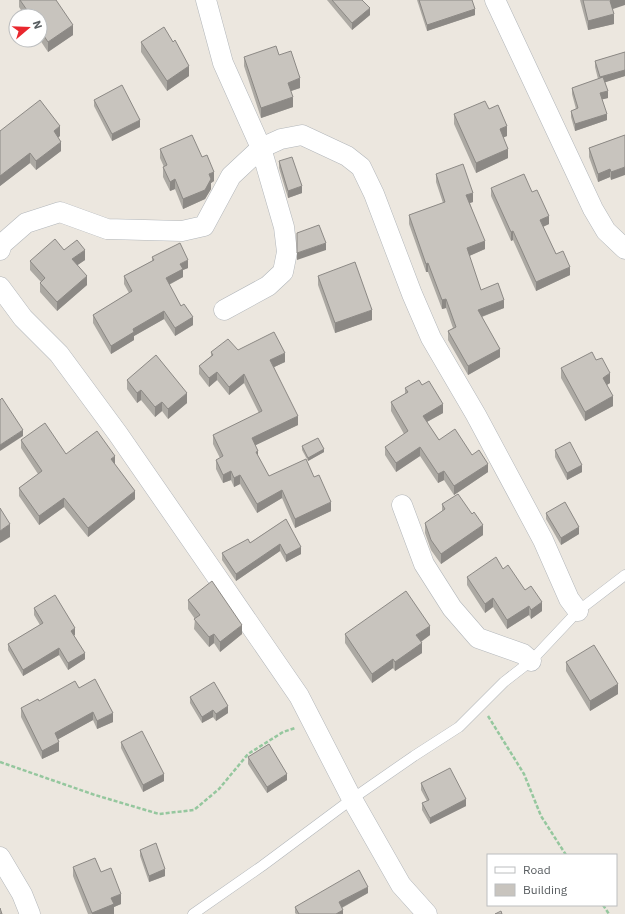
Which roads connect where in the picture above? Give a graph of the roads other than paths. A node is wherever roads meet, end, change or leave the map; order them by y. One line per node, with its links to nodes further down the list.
1 (206, 0): 3 (street)
2 (495, 0): 4 (street)
3 (261, 148): 5 (street); 7 (street); 10 (street)
4 (625, 249)
5 (0, 250)
6 (0, 287): 12 (street)
7 (224, 310)
8 (402, 505): 11 (street)
9 (625, 575): 10 (lane)
10 (578, 611): 11 (lane)
11 (531, 661): 12 (lane)
12 (352, 799): 15 (lane); 16 (street)
13 (0, 857): 14 (street)
14 (30, 914)
15 (193, 914)
16 (427, 914)

